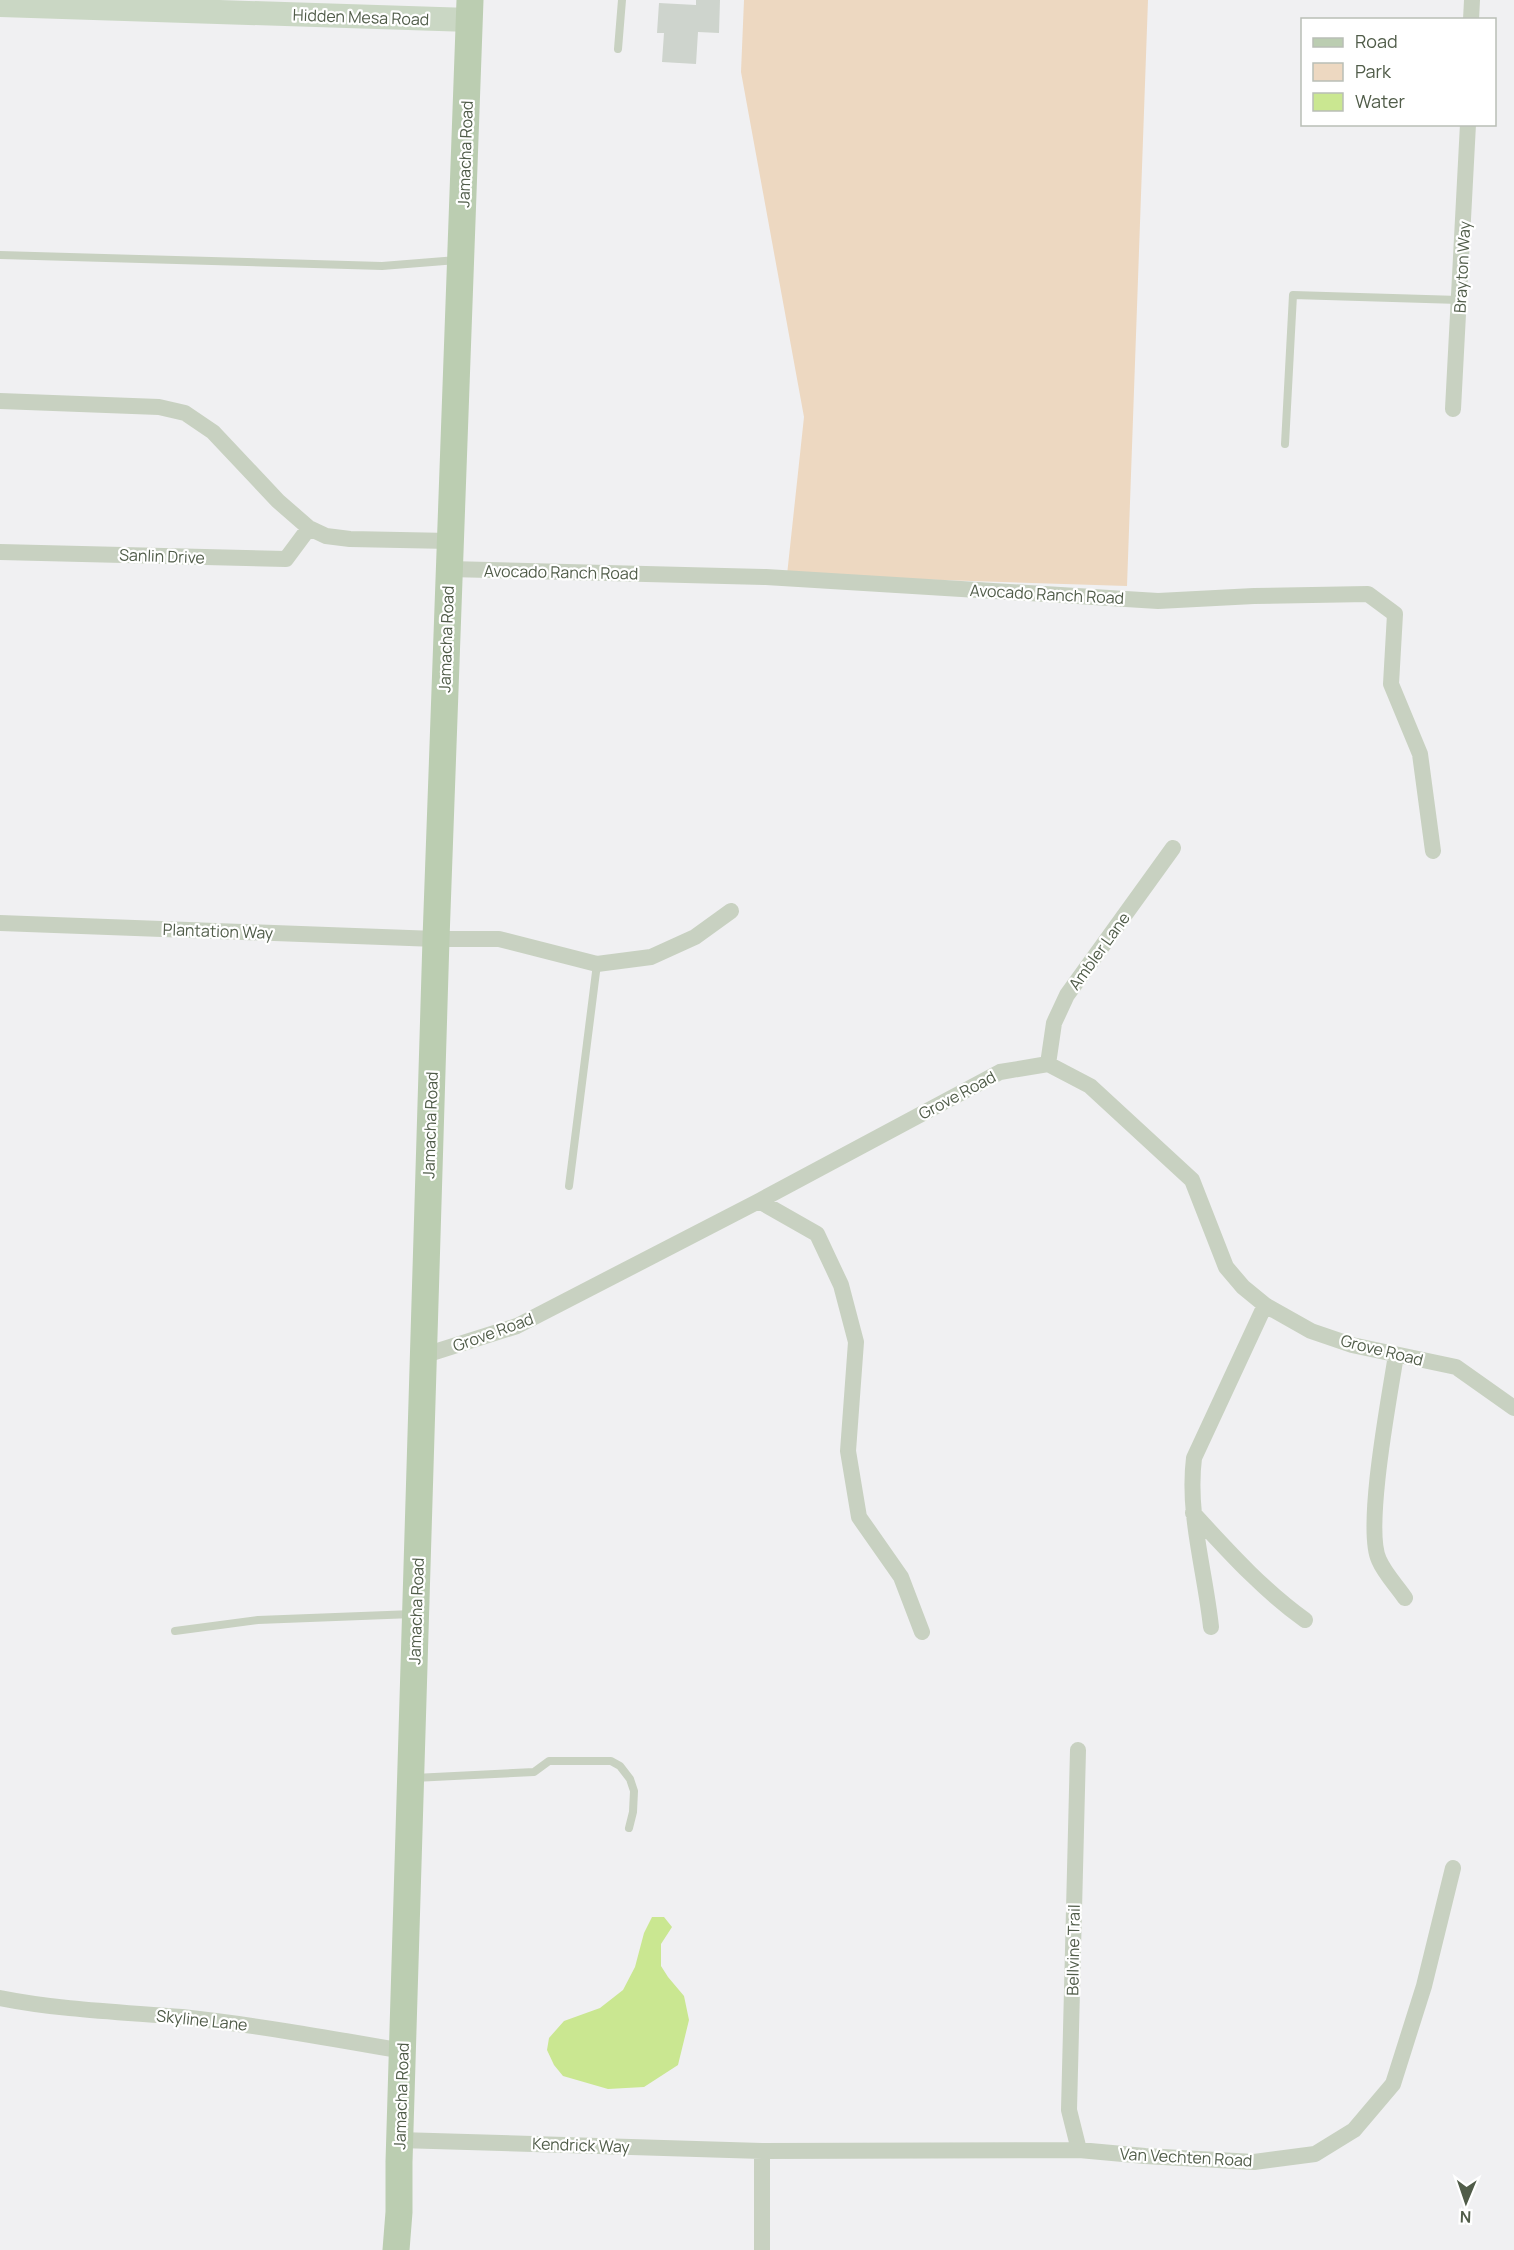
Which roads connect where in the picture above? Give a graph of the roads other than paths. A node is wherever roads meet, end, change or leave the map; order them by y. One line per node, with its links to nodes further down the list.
1 (622, 0): 6 (lane)
2 (1472, 0): 5 (street)
3 (0, 5): 4 (street, Hidden Mesa Road)
4 (470, 10): 9 (main road, Jamacha Road)
5 (1471, 18)
6 (618, 49)
7 (1468, 126): 10 (street, Brayton Way)
8 (0, 255): 9 (lane)
9 (460, 260): 15 (main road, Jamacha Road)
10 (1460, 300): 12 (street, Brayton Way); 13 (lane)
11 (0, 401): 14 (street)
12 (1453, 409)
13 (1285, 444)
14 (309, 528): 15 (street); 16 (street, Sanlin Drive)
15 (450, 541): 17 (main road, Jamacha Road)
16 (0, 552)
17 (449, 569): 19 (street, Avocado Ranch Road); 22 (main road, Jamacha Road)
18 (1173, 848): 24 (street, Ambler Lane)
19 (1434, 851)
20 (731, 911): 23 (street)
21 (2, 925): 22 (street, Plantation Way)
22 (436, 939): 23 (street, Plantation Way); 29 (main road, Jamacha Road)
23 (597, 964): 25 (lane)
24 (1048, 1064): 26 (street, Grove Road); 27 (street, Grove Road)
25 (569, 1186)
26 (759, 1202): 29 (street, Grove Road); 37 (street)
27 (1265, 1305): 28 (street, Grove Road); 31 (street)
28 (1396, 1354): 30 (street, Grove Road); 32 (street)
29 (422, 1356): 33 (main road, Jamacha Road)
30 (1514, 1408)
31 (1193, 1512): 34 (street); 35 (street)
32 (1405, 1598)
33 (416, 1614): 36 (lane); 39 (main road, Jamacha Road)
34 (1305, 1620)
35 (1211, 1627)
36 (175, 1631)
37 (922, 1632)
38 (1078, 1750): 45 (street, Bellvine Trail)
39 (411, 1778): 40 (lane); 43 (main road, Jamacha Road)
40 (629, 1828)
41 (1453, 1868): 45 (street, Van Vechten Road)
42 (0, 1998): 43 (street, Skyline Lane)
43 (403, 2051): 44 (main road, Jamacha Road)
44 (399, 2140): 46 (street, Kendrick Way); 47 (main road, Jamacha Road)
45 (1079, 2150): 46 (street, Van Vechten Road)
46 (762, 2151): 48 (street)
47 (396, 2250)
48 (762, 2250)

